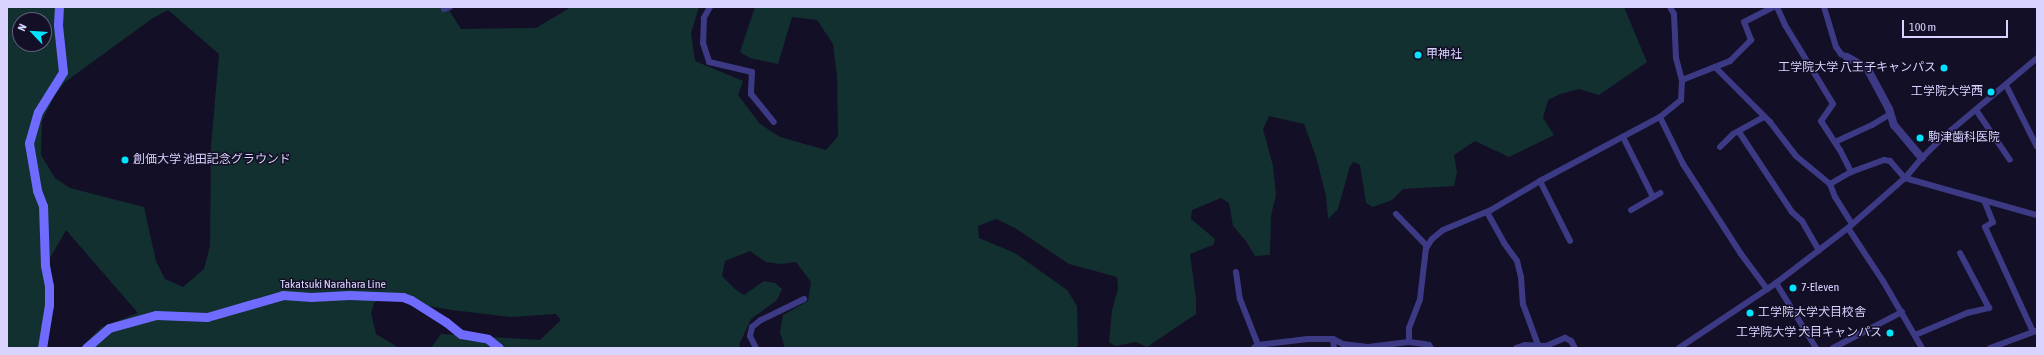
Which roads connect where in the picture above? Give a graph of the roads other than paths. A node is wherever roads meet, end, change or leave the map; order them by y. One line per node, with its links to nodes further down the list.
1 (59, 7): 50 (main road)
2 (710, 7): 15 (street)
3 (1670, 7): 9 (street)
4 (1775, 7): 8 (street); 18 (street)
5 (1824, 7): 6 (street)
6 (1847, 57): 12 (street)
7 (2037, 58): 10 (street)
8 (1715, 67): 9 (street); 14 (street)
9 (1682, 80): 13 (street)
10 (2006, 86): 11 (street); 20 (street)
11 (1976, 110): 21 (street); 22 (street)
12 (1890, 114): 18 (street); 21 (street)
13 (1660, 117): 17 (street); 41 (street)
14 (1764, 117): 16 (street); 26 (street)
15 (774, 122)
16 (1739, 132): 19 (street); 37 (street)
17 (1623, 137): 25 (street); 28 (street)
18 (1835, 142): 23 (street)
19 (1720, 147)
20 (2037, 147)
21 (1922, 158): 24 (street)
22 (2010, 160)
23 (1851, 172): 24 (street); 26 (street)
24 (1905, 178): 29 (street); 34 (street)
25 (1540, 181): 31 (street); 35 (street)
26 (1830, 184): 34 (street)
27 (1660, 193): 28 (street)
28 (1653, 197): 30 (street)
29 (1984, 200): 33 (street); 44 (street)
30 (1631, 210)
31 (1487, 212): 36 (street); 48 (street)
32 (1396, 214): 36 (street)
33 (2037, 215)
34 (1850, 226): 37 (street); 43 (street)
35 (1570, 241)
36 (1427, 246): 47 (street)
37 (1819, 251): 40 (street)
38 (1960, 253): 45 (street)
39 (1236, 272): 49 (street)
40 (1776, 283): 41 (street); 59 (street)
41 (1768, 289): 58 (street)
42 (804, 299): 53 (street)
43 (1902, 312): 45 (street); 60 (street)
44 (2035, 331): 62 (street)
45 (1915, 334): 61 (street)
46 (1333, 339): 47 (street); 49 (street); 54 (street)
47 (1409, 342): 55 (street)
48 (1538, 345): 56 (street); 57 (street)
49 (1256, 346)
50 (42, 348)
51 (86, 348): 52 (main road, Takatsuki Narahara Line)
52 (499, 348)
53 (756, 348)
54 (1334, 348)
55 (1431, 348)
56 (1516, 348)
57 (1575, 348)
58 (1679, 348)
59 (1816, 348)
60 (1833, 348)
61 (1922, 348)
62 (1990, 348)

